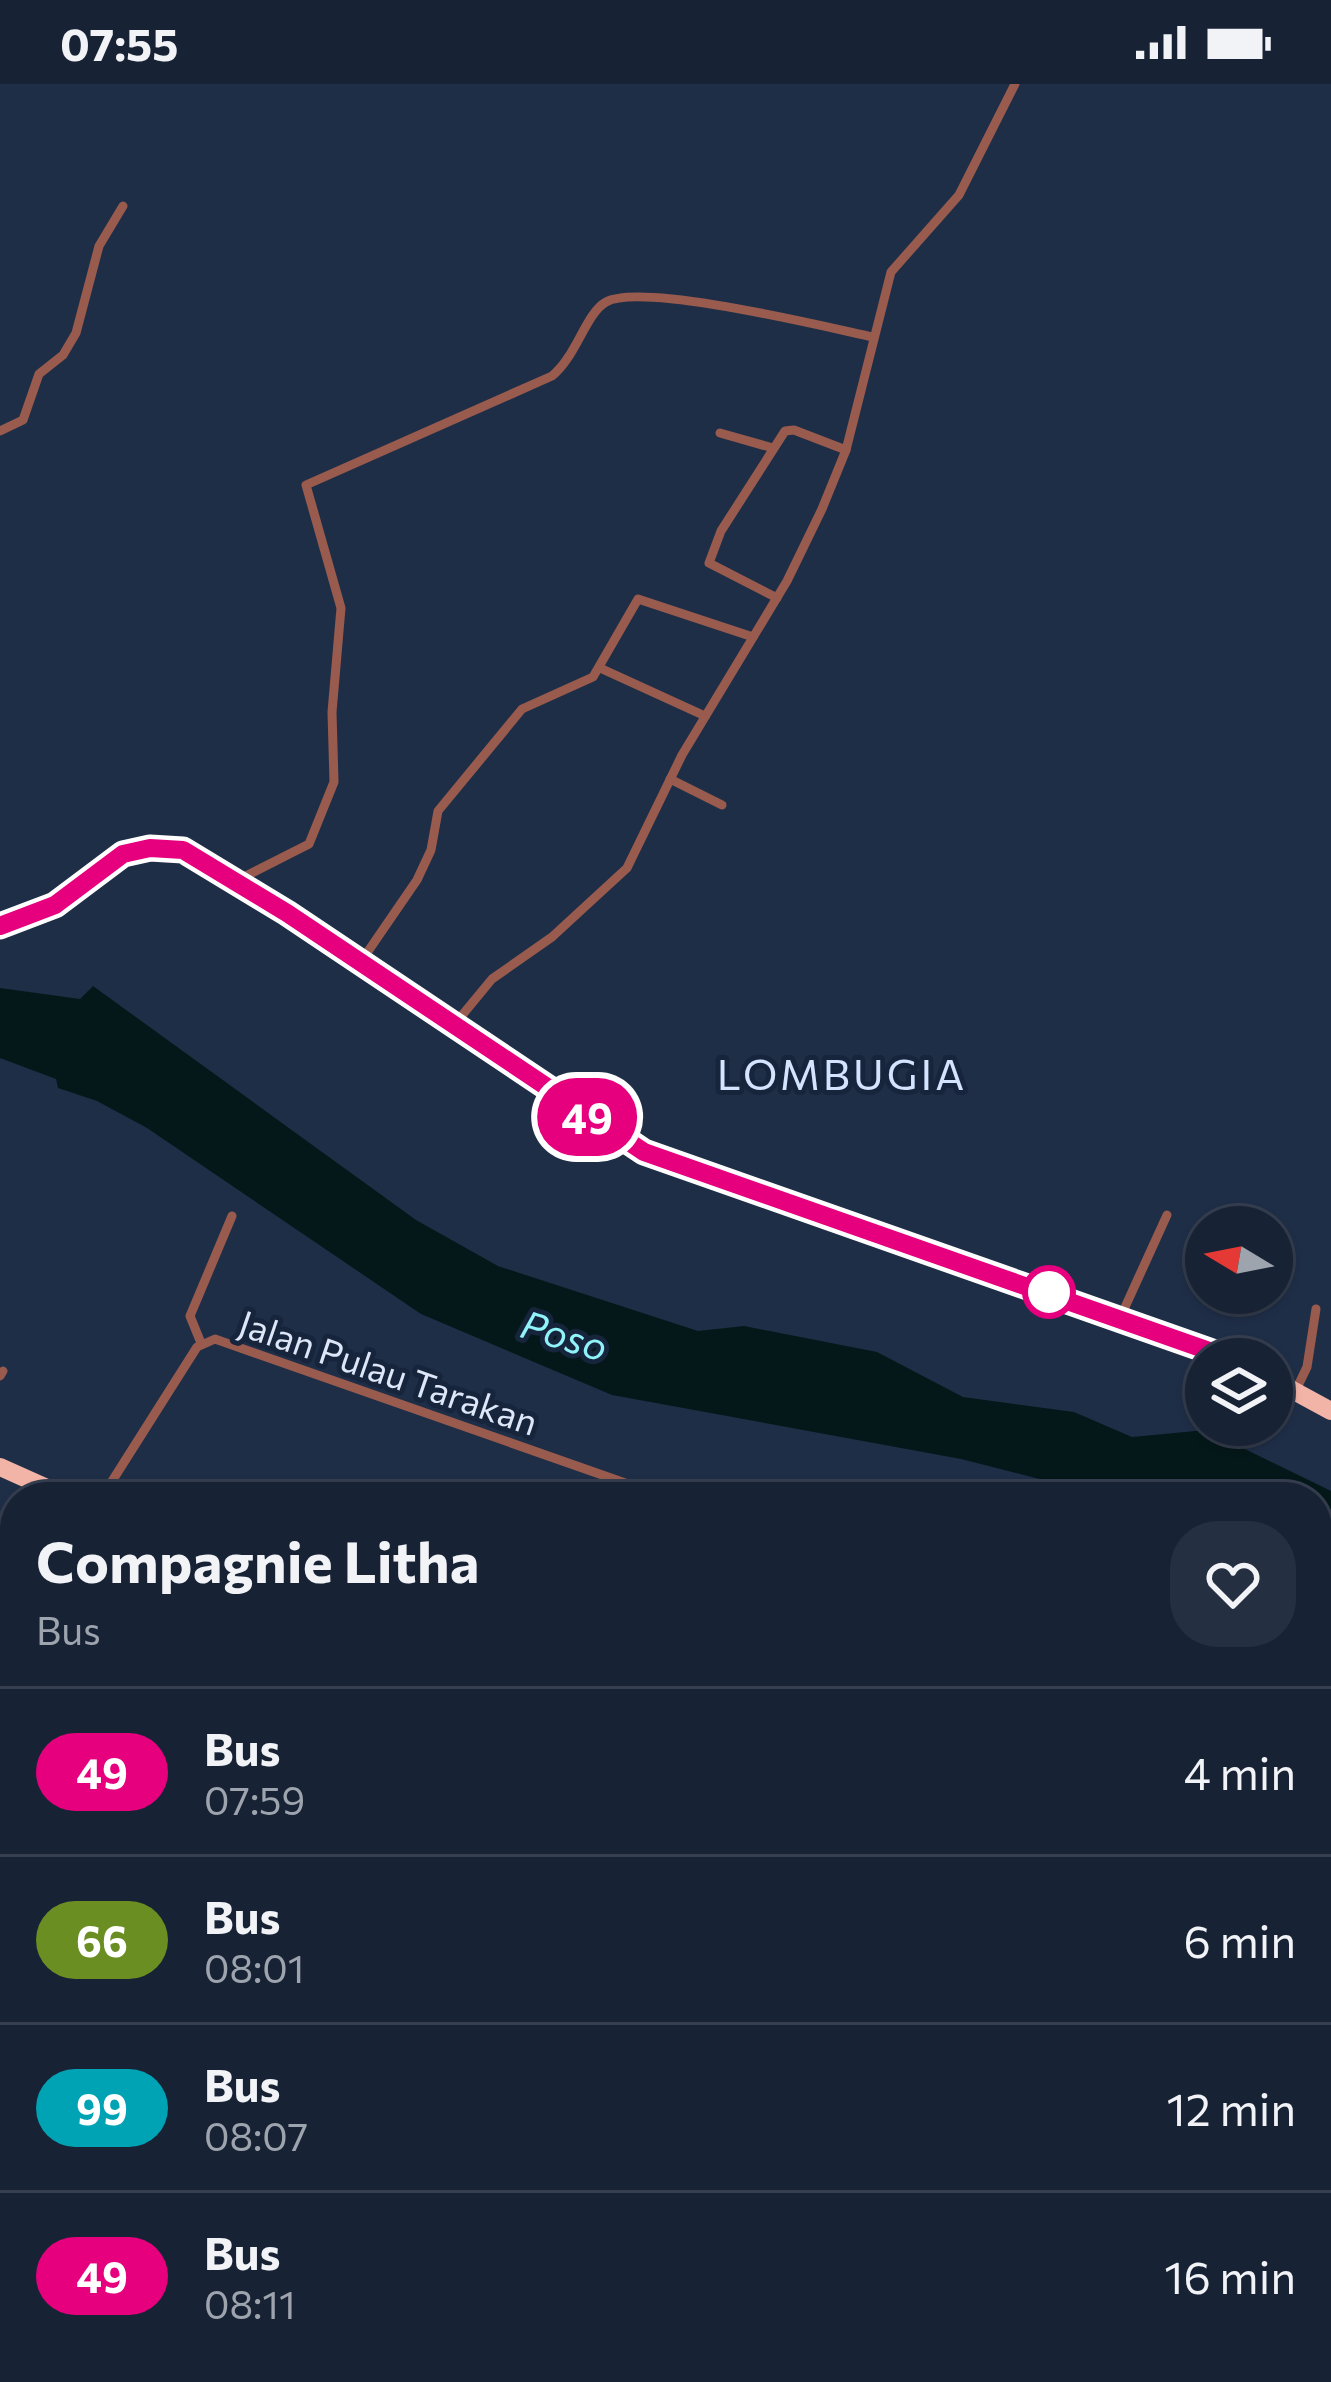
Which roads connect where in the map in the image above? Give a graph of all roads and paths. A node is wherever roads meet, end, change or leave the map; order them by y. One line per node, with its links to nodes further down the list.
1 (1015, 84): 3 (street)
2 (123, 206): 4 (street)
3 (873, 337): 7 (street); 14 (street)
4 (0, 431)
5 (720, 433): 6 (street)
6 (773, 448): 7 (street); 8 (street)
7 (846, 450): 8 (street)
8 (777, 598): 9 (street)
9 (753, 637): 10 (street); 11 (street)
10 (600, 668): 11 (street); 16 (street)
11 (705, 716): 12 (street)
12 (670, 779): 13 (street); 17 (street)
13 (722, 805)
14 (236, 880): 15 (highway); 16 (highway)
15 (0, 926)
16 (360, 963): 17 (highway)
17 (454, 1024): 21 (highway)
18 (1167, 1215): 21 (street)
19 (232, 1216): 23 (street)
20 (1316, 1309): 24 (street)
21 (1121, 1316): 22 (highway)
22 (1185, 1341)
23 (201, 1343): 28 (street, Jalan Pulau Tarakan); 29 (street, Jalan Pulau Tarakan)
24 (1295, 1392): 25 (highway)
25 (1331, 1411)
26 (0, 1467): 27 (highway)
27 (34, 1482)
28 (112, 1482)
29 (623, 1482)

